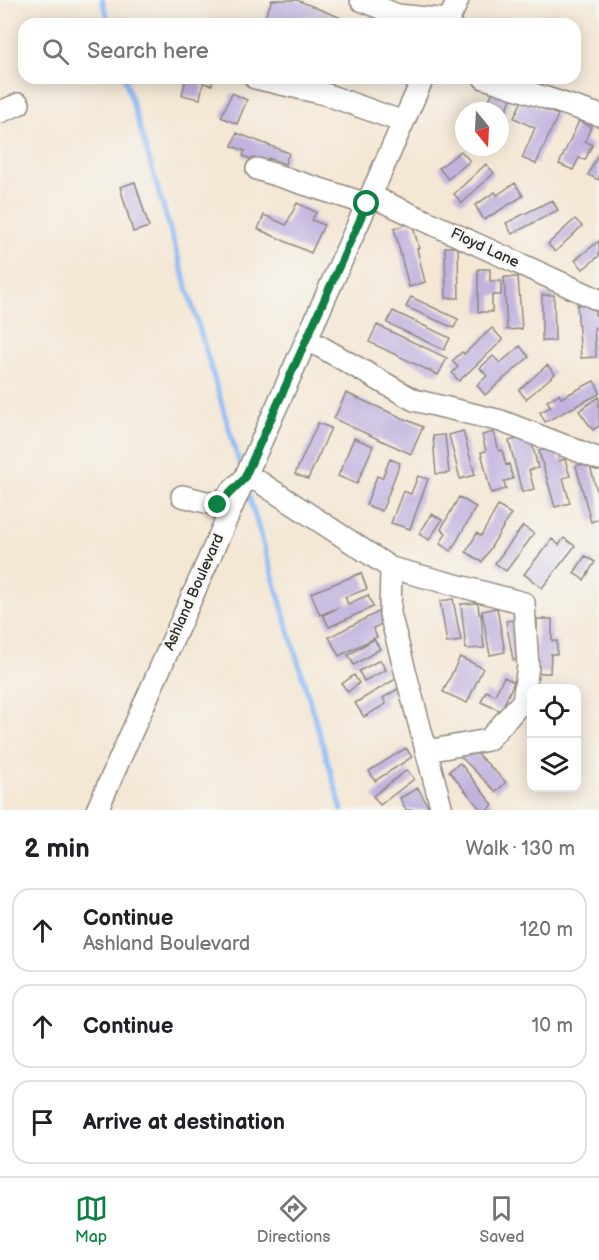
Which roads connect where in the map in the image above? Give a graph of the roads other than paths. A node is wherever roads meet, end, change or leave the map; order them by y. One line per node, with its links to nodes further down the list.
1 (361, 0): 3 (street)
2 (458, 0): 4 (street)
3 (419, 18)
4 (450, 18)
5 (281, 84): 9 (street)
6 (420, 84): 9 (street, Ashland Boulevard)
7 (503, 84): 8 (street)
8 (599, 115)
9 (404, 122): 11 (street, Ashland Boulevard)
10 (257, 169): 11 (street, Floyd Lane)
11 (369, 200): 12 (street, Floyd Lane); 13 (street, Ashland Boulevard)
12 (599, 300)
13 (307, 339): 14 (street); 15 (street, Ashland Boulevard)
14 (599, 459)
15 (244, 479): 16 (street); 17 (street); 19 (street, Ashland Boulevard)
16 (182, 496)
17 (391, 568): 18 (street); 18 (street)
18 (427, 751): 20 (street)
19 (97, 810)
20 (442, 810)

